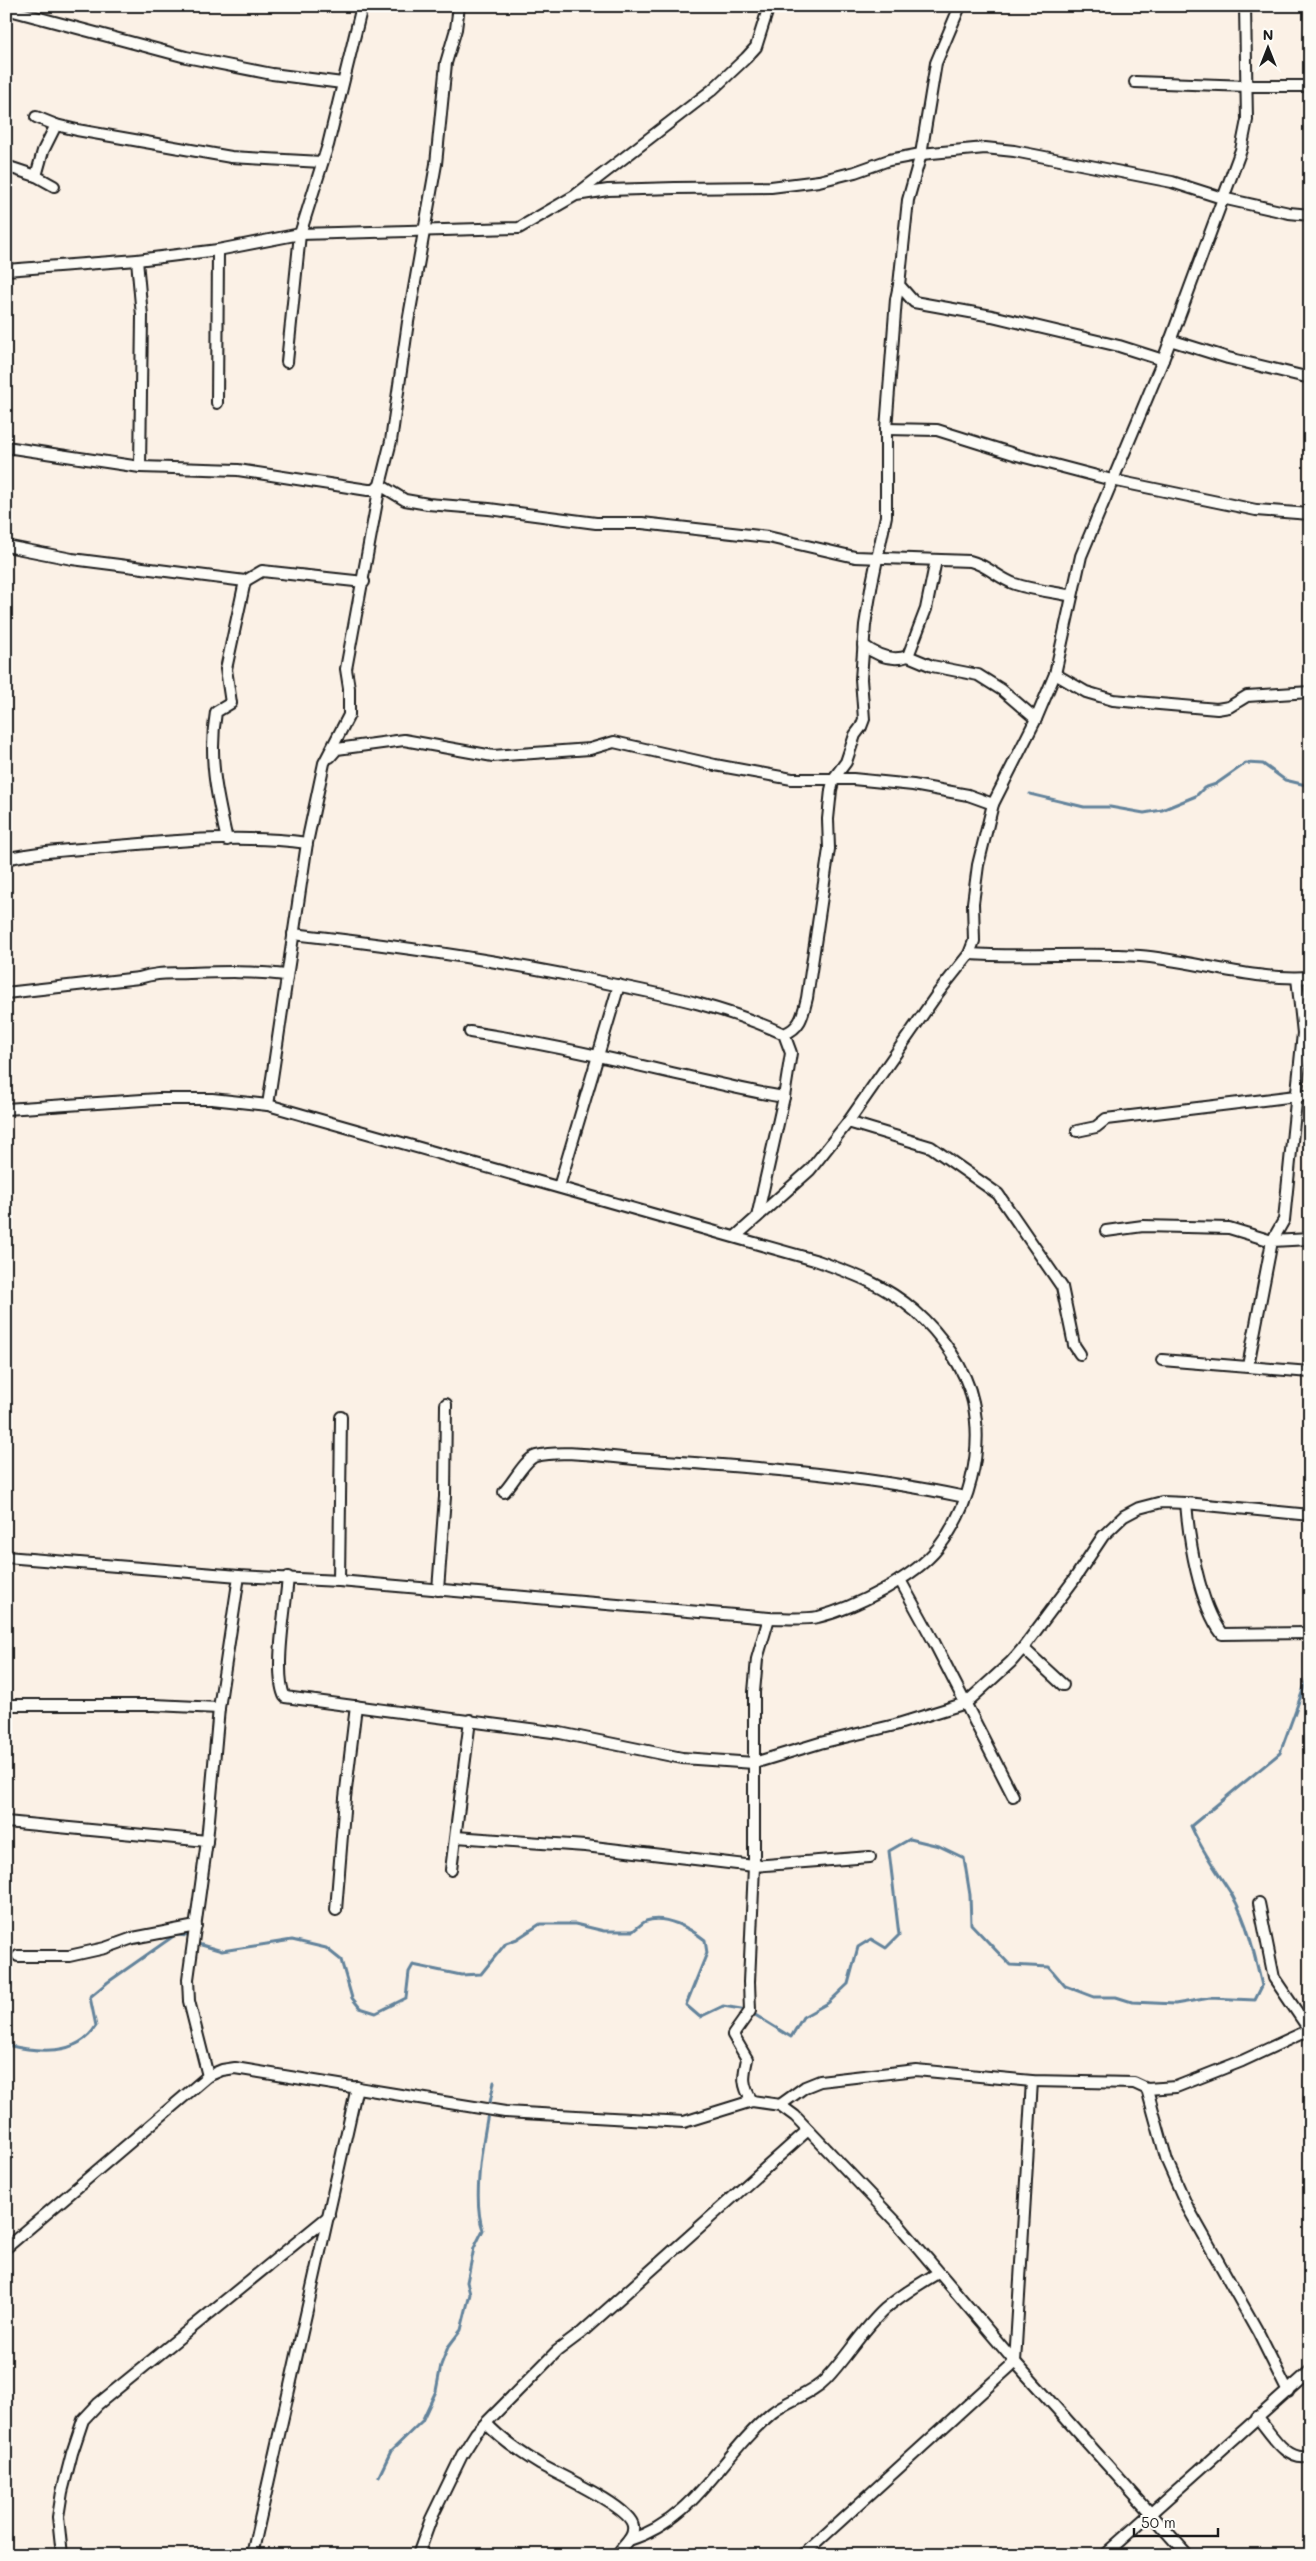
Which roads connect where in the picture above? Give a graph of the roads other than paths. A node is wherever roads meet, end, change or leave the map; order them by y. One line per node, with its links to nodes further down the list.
1 (362, 6): 8 (street)
2 (769, 6): 18 (street)
3 (960, 6): 13 (street)
4 (1245, 6): 9 (street)
5 (461, 8): 21 (street)
6 (6, 9): 8 (street)
7 (1135, 82): 9 (street)
8 (342, 83): 14 (street)
9 (1248, 86): 10 (street); 19 (street)
10 (1310, 86)
11 (36, 117): 12 (street)
12 (56, 125): 14 (street); 16 (street)
13 (920, 154): 18 (street); 19 (street); 26 (street)
14 (322, 162): 22 (street)
15 (6, 166): 16 (street)
16 (36, 176): 17 (street)
17 (54, 186)
18 (576, 195): 21 (street)
19 (1222, 198): 20 (street); 27 (street)
20 (1310, 215)
21 (424, 232): 22 (street); 36 (street)
22 (300, 234): 23 (street); 29 (street)
23 (218, 250): 24 (street); 31 (street)
24 (137, 260): 25 (street); 34 (street)
25 (6, 270)
26 (900, 286): 28 (street); 32 (street)
27 (1170, 340): 28 (street); 30 (street)
28 (1163, 360): 35 (street)
29 (287, 362)
30 (1310, 378)
31 (217, 403)
32 (886, 429): 35 (street); 39 (street)
33 (6, 447): 34 (street)
34 (140, 467): 36 (street)
35 (1112, 480): 37 (street); 43 (street)
36 (380, 485): 39 (street); 42 (street)
37 (1310, 514)
38 (6, 546): 41 (street)
39 (878, 558): 40 (street); 44 (street)
40 (936, 560): 43 (street); 45 (street)
41 (245, 580): 42 (street); 52 (street)
42 (364, 582): 49 (street)
43 (1072, 596): 46 (street)
44 (863, 645): 45 (street); 50 (street)
45 (908, 656): 48 (street)
46 (1055, 674): 47 (street); 48 (street)
47 (1310, 692)
48 (1036, 719): 51 (street)
49 (324, 763): 50 (street); 53 (street)
50 (834, 778): 51 (street); 63 (street)
51 (993, 804): 56 (street)
52 (228, 840): 53 (street); 54 (street)
53 (306, 843): 55 (street)
54 (6, 859)
55 (293, 934): 57 (street); 60 (street)
56 (969, 954): 59 (street); 70 (street)
57 (286, 975): 61 (street); 68 (street)
58 (1310, 977): 59 (street)
59 (1297, 978): 65 (street)
60 (619, 985): 63 (street); 64 (street)
61 (6, 993)
62 (470, 1032): 64 (street)
63 (784, 1034): 67 (street)
64 (599, 1058): 67 (street); 72 (street)
65 (1296, 1096): 66 (street); 71 (street); 77 (street)
66 (1310, 1096)
67 (784, 1097): 73 (street)
68 (268, 1105): 69 (street); 72 (street)
69 (6, 1109)
70 (848, 1122): 73 (street); 78 (street)
71 (1077, 1131)
72 (559, 1187): 75 (street)
73 (757, 1217): 75 (street)
74 (1106, 1230): 77 (street)
75 (736, 1236): 85 (street)
76 (1310, 1239): 77 (street)
77 (1272, 1241): 80 (street)
78 (1080, 1354)
79 (1162, 1360): 80 (street)
80 (1248, 1366): 81 (street)
81 (1310, 1372)
82 (446, 1404): 93 (street)
83 (341, 1417): 92 (street)
84 (504, 1492): 85 (street)
85 (965, 1497): 91 (street)
86 (1186, 1502): 87 (street); 95 (street); 96 (street)
87 (1310, 1515)
88 (6, 1557): 89 (street)
89 (239, 1576): 90 (street); 101 (street)
90 (288, 1577): 92 (street); 100 (street)
91 (900, 1580): 94 (street); 98 (street)
92 (339, 1581): 93 (street)
93 (438, 1590): 94 (street)
94 (769, 1618): 103 (street)
95 (1310, 1633)
96 (1023, 1648): 97 (street); 98 (street)
97 (1063, 1685)
98 (966, 1703): 103 (street); 104 (street)
99 (6, 1705): 101 (street)
100 (356, 1706): 102 (street); 112 (street)
101 (219, 1708): 107 (street)
102 (470, 1720): 103 (street); 106 (street)
103 (754, 1763): 109 (street)
104 (1013, 1796)
105 (6, 1822): 107 (street)
106 (456, 1837): 109 (street); 110 (street)
107 (207, 1841): 113 (street)
108 (870, 1857): 109 (street)
109 (754, 1866): 120 (street)
110 (450, 1870)
111 (1259, 1903): 115 (street)
112 (336, 1910)
113 (196, 1930): 114 (street); 116 (street)
114 (18, 1956)
115 (1309, 2030): 119 (street)
116 (208, 2076): 118 (street); 124 (street)
117 (1032, 2081): 119 (street); 121 (street); 126 (street)
118 (357, 2087): 120 (street); 123 (street)
119 (1148, 2089): 128 (street)
120 (752, 2101): 121 (street)
121 (780, 2105): 122 (street)
122 (808, 2130): 125 (street); 130 (street)
123 (328, 2216): 134 (street); 135 (street)
124 (6, 2248)
125 (938, 2273): 126 (street); 133 (street)
126 (1015, 2362): 132 (street); 138 (street)
127 (1310, 2371): 128 (street)
128 (1288, 2392): 129 (street)
129 (1257, 2417): 131 (street); 132 (street)
130 (486, 2423): 133 (street); 136 (street)
131 (1310, 2456)
132 (1150, 2513): 139 (street); 140 (street)
133 (629, 2540): 137 (street)
134 (62, 2555)
135 (252, 2555)
136 (418, 2555)
137 (616, 2555)
138 (803, 2555)
139 (1104, 2555)
140 (1188, 2555)

